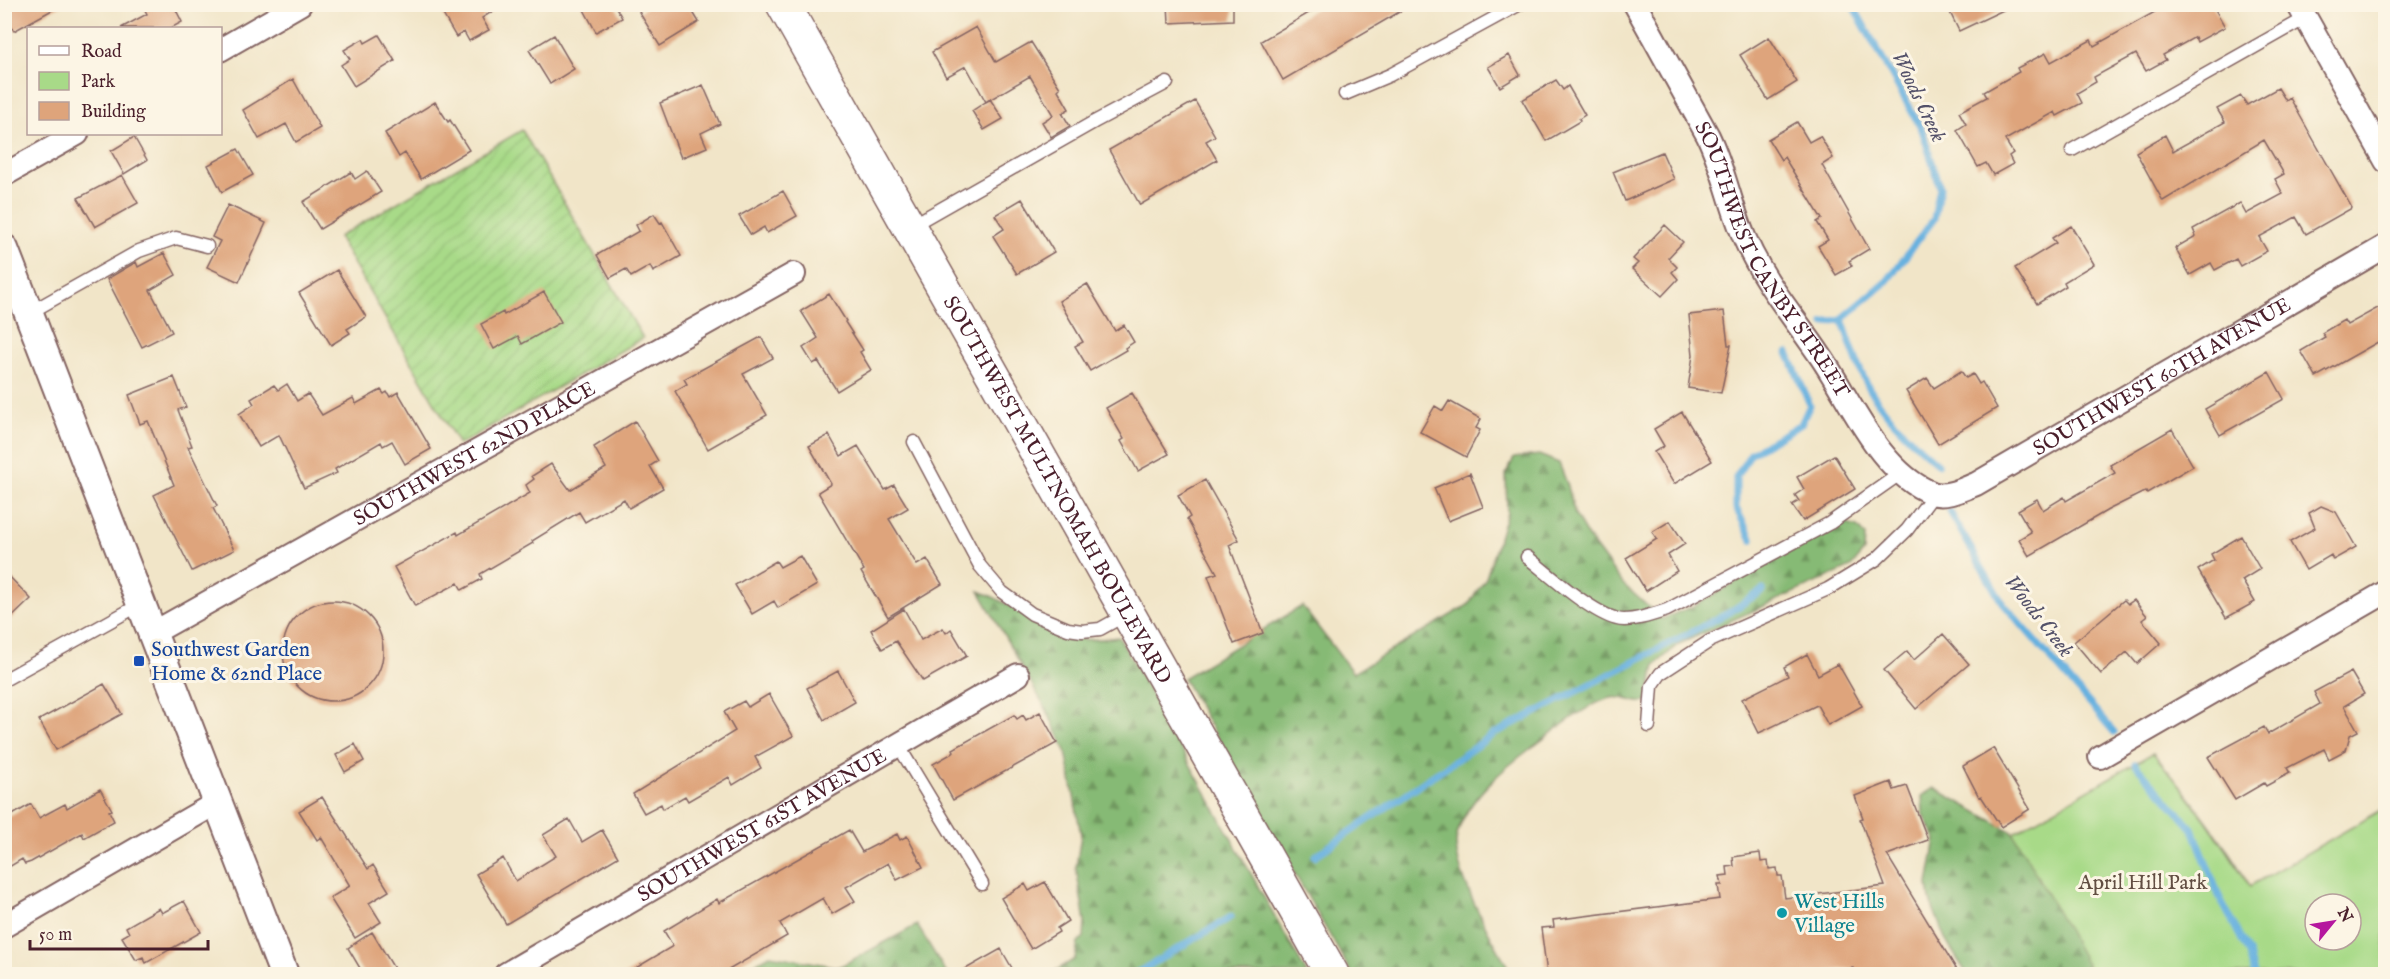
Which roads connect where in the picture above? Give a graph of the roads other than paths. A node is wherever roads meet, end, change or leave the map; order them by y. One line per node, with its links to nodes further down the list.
1 (300, 4): 6 (street)
2 (783, 4): 13 (main road, SOUTHWEST MULTNOMAH BOULEVARD)
3 (1520, 4): 8 (lane)
4 (1635, 4): 20 (street, SOUTHWEST CANBY STREET)
5 (2302, 11): 10 (lane); 11 (street)
6 (222, 49)
7 (1167, 83): 13 (lane)
8 (1345, 94)
9 (75, 135): 12 (street)
10 (2072, 150)
11 (2385, 161)
12 (4, 175)
13 (910, 227): 25 (main road, SOUTHWEST MULTNOMAH BOULEVARD)
14 (207, 246): 18 (lane)
15 (2385, 246): 21 (street, SOUTHWEST 60TH AVENUE)
16 (4, 249): 18 (street)
17 (794, 274): 26 (street, SOUTHWEST 62ND PLACE)
18 (29, 313): 24 (street)
19 (914, 442): 25 (lane)
20 (1901, 473): 21 (street, SOUTHWEST CANBY STREET); 22 (lane)
21 (1934, 494): 29 (lane)
22 (1527, 557)
23 (2385, 592): 31 (street)
24 (142, 604): 26 (street); 28 (lane)
25 (1128, 613): 37 (main road, SOUTHWEST MULTNOMAH BOULEVARD)
26 (153, 633): 32 (street)
27 (1018, 675): 30 (street, SOUTHWEST 61ST AVENUE)
28 (4, 680)
29 (1649, 726)
30 (898, 745): 33 (lane); 36 (street, SOUTHWEST 61ST AVENUE)
31 (2100, 757)
32 (218, 802): 34 (street); 35 (street)
33 (982, 884)
34 (4, 926)
35 (284, 975)
36 (506, 975)
37 (1332, 975)

